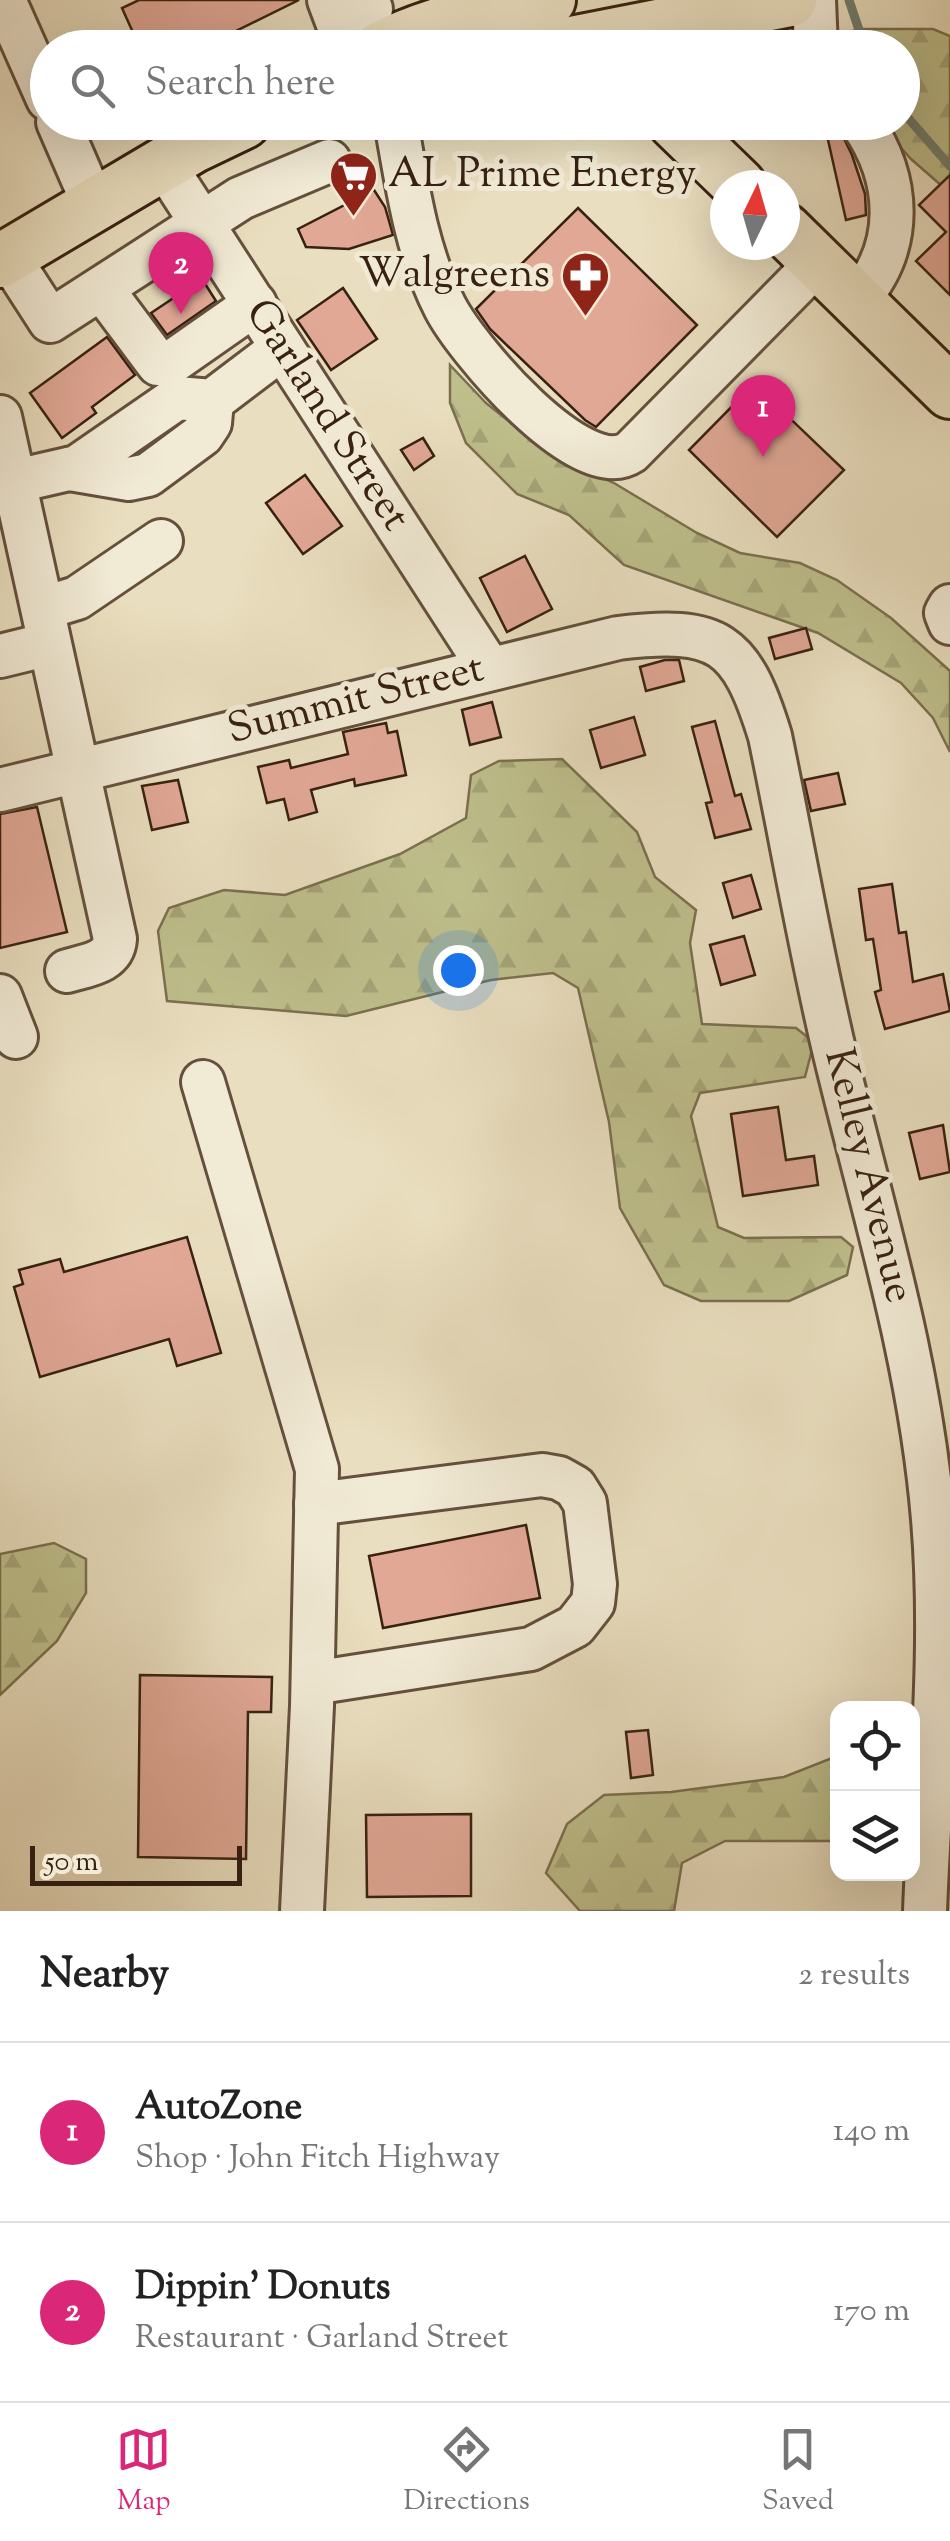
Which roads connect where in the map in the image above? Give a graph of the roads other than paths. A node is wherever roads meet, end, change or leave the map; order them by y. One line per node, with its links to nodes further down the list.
1 (4, 0): 10 (street)
2 (551, 0): 4 (main road); 6 (main road)
3 (796, 1): 7 (main road); 8 (main road); 9 (street)
4 (427, 13): 5 (main road)
5 (348, 19)
6 (568, 30)
7 (652, 30)
8 (749, 30)
9 (808, 30)
10 (30, 58)
11 (66, 140): 21 (street)
12 (209, 140): 18 (main road)
13 (400, 140): 23 (street)
14 (692, 140): 19 (main road)
15 (725, 140): 20 (main road)
16 (872, 140): 26 (street)
17 (325, 141): 22 (street)
18 (164, 163): 21 (main road); 22 (street, Garland Street)
19 (723, 170)
20 (741, 170)
21 (94, 205): 24 (main road)
22 (214, 216): 25 (street); 27 (street, Garland Street)
23 (802, 246): 26 (main road)
24 (4, 258): 25 (street)
25 (102, 289): 27 (street)
26 (857, 300): 29 (main road)
27 (254, 304): 28 (street, Garland Street)
28 (282, 348): 31 (street); 38 (street, Garland Street)
29 (950, 392)
30 (0, 418): 31 (street)
31 (16, 481): 35 (street)
32 (161, 541): 35 (street)
33 (950, 606): 34 (street)
34 (950, 624)
35 (46, 626): 37 (street); 39 (street)
36 (715, 643): 38 (street, Summit Street); 47 (street, Kelley Avenue)
37 (0, 656)
38 (489, 668): 39 (street, Summit Street)
39 (76, 770): 40 (street, Summit Street); 41 (street)
40 (0, 790)
41 (67, 972)
42 (0, 996): 43 (street)
43 (16, 1038)
44 (203, 1082): 45 (street)
45 (316, 1504): 46 (street); 46 (street)
46 (313, 1683): 48 (street)
47 (934, 1878)
48 (302, 1911)

